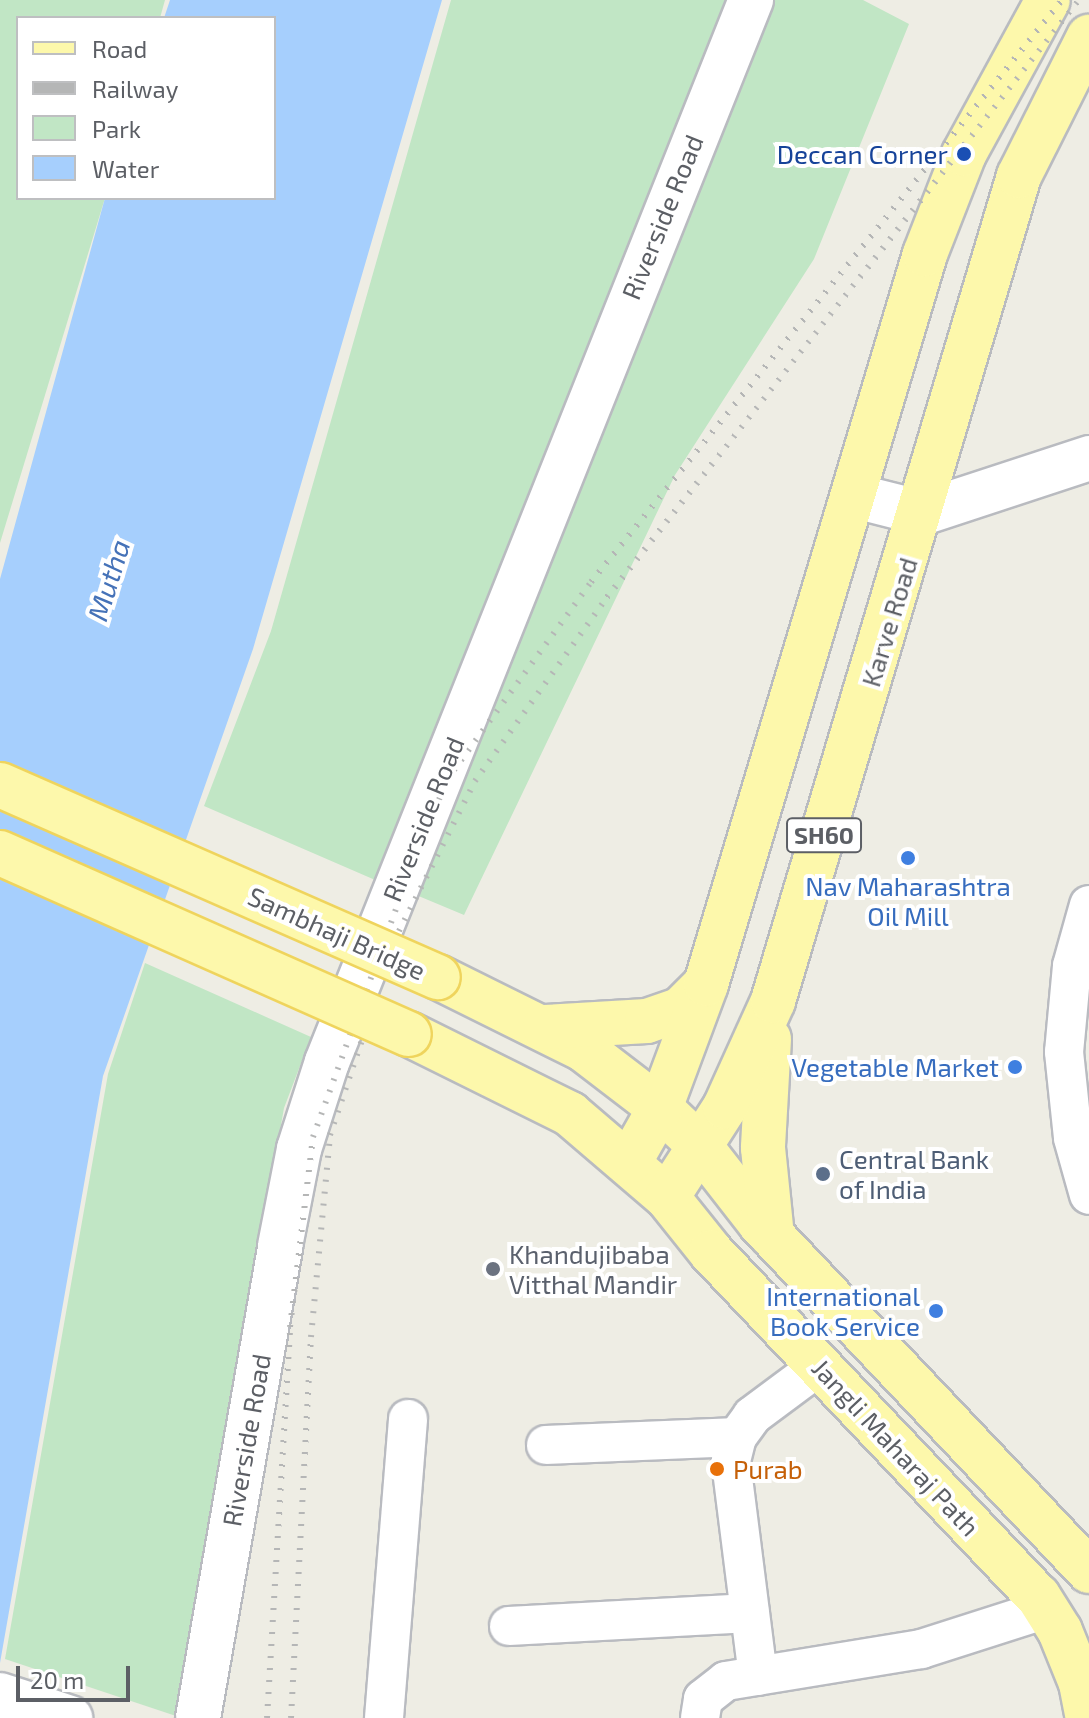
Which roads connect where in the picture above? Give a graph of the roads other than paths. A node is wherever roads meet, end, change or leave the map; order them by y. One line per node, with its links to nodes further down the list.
1 (751, 0): 30 (street, Riverside Road)
2 (1048, 0): 5 (main road, SH60)
3 (1089, 37): 6 (main road, Karve Road / SH60)
4 (1089, 458): 6 (street)
5 (855, 496): 6 (street); 10 (main road, SH60)
6 (922, 513): 11 (main road, Karve Road / SH60)
7 (0, 785): 12 (main road, Sambhaji Bridge, bridge)
8 (0, 853): 15 (main road, Jangli Maharaj Path, bridge)
9 (1089, 905): 16 (street)
10 (706, 984): 12 (main road); 13 (main road, SH60)
11 (773, 1001): 14 (main road, Karve Road / SH60); 18 (main road)
12 (545, 1027): 13 (main road, Sambhaji Bridge)
13 (660, 1108): 14 (main road, Sambhaji Bridge); 15 (main road, SH60)
14 (700, 1146): 17 (main road, Karve Road / SH60); 18 (main road, Sambhaji Bridge)
15 (630, 1161): 17 (main road, Jangli Maharaj Path)
16 (1089, 1195)
17 (667, 1197): 19 (main road, Jangli Maharaj Path)
18 (772, 1236): 23 (main road, Sambhaji Bridge)
19 (819, 1366): 21 (street); 25 (main road, Jangli Maharaj Path)
20 (408, 1419): 31 (street)
21 (737, 1437): 22 (street); 24 (street)
22 (546, 1445)
23 (1089, 1571)
24 (750, 1613): 26 (street); 27 (street)
25 (1053, 1620): 27 (street); 33 (main road)
26 (509, 1626)
27 (758, 1676): 32 (street)
28 (0, 1695): 29 (street)
29 (70, 1718)
30 (198, 1718)
31 (384, 1718)
32 (700, 1718)
33 (1088, 1718)

